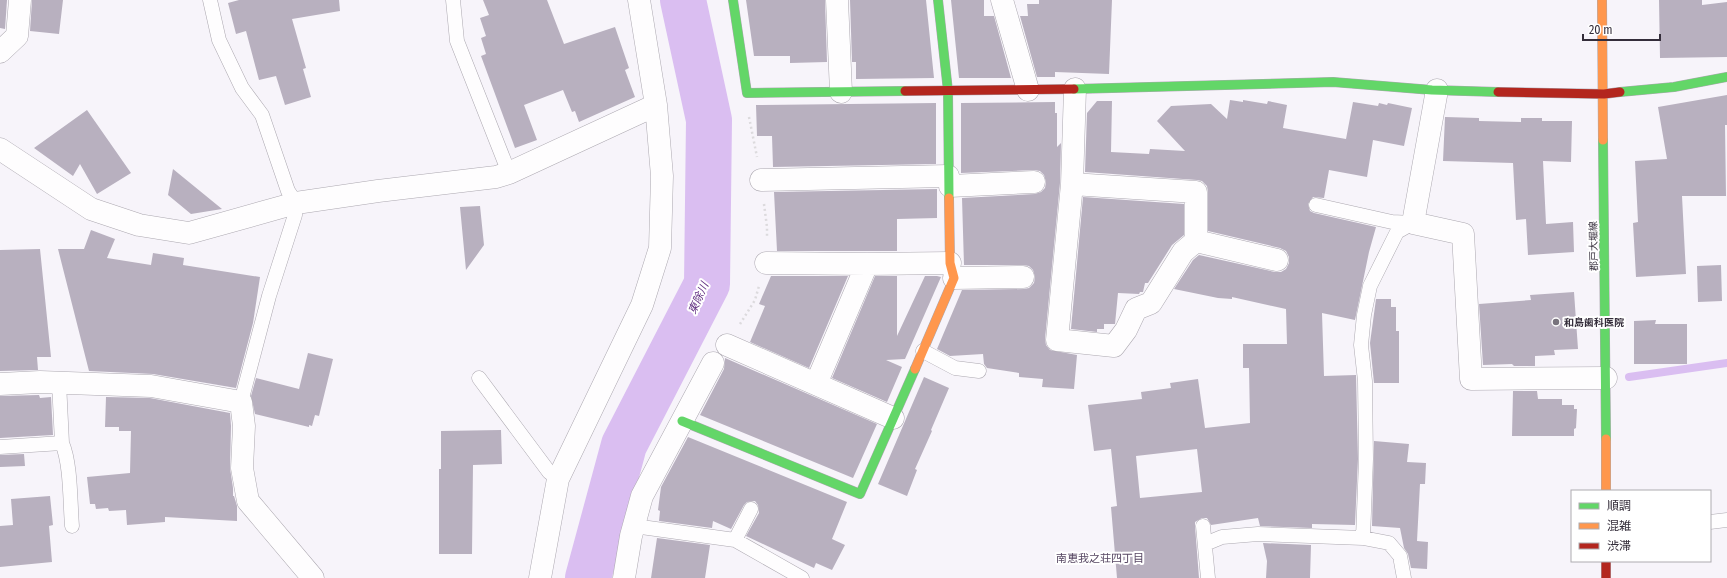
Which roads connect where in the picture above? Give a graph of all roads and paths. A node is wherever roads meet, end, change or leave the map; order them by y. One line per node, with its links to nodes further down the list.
1 (20, 0): 10 (street)
2 (210, 0): 26 (lane)
3 (453, 0): 21 (lane)
4 (639, 0): 19 (street)
5 (733, 0): 16 (street)
6 (837, 0): 17 (street)
7 (938, 0): 15 (street)
8 (1002, 0): 13 (street)
9 (1602, 0): 18 (street, 郡戸大堀線)
10 (0, 52)
11 (1727, 77): 18 (street)
12 (1075, 89): 13 (street); 14 (street); 25 (street)
13 (1028, 90): 15 (street)
14 (1437, 90): 18 (street); 28 (street)
15 (948, 91): 17 (street); 23 (street)
16 (747, 92): 17 (street); 22 (path)
17 (841, 92)
18 (1604, 94): 40 (street, 郡戸大堀線)
19 (656, 105): 21 (street); 49 (street)
20 (0, 149): 26 (street)
21 (509, 173): 26 (street)
22 (761, 180): 23 (street); 31 (path)
23 (949, 181): 24 (street); 33 (street)
24 (1034, 182)
25 (1072, 184): 29 (street); 29 (street)
26 (296, 203): 44 (lane)
27 (1316, 205): 28 (lane)
28 (1413, 224): 40 (street); 57 (lane)
29 (1196, 241): 30 (street)
30 (1277, 260)
31 (766, 263): 32 (street); 35 (path)
32 (867, 264): 33 (street); 43 (street)
33 (952, 270): 34 (street); 36 (street)
34 (1023, 277)
35 (727, 345): 43 (street)
36 (923, 351): 38 (lane); 45 (street)
37 (713, 363): 46 (street)
38 (979, 372)
39 (479, 378): 49 (lane)
40 (1606, 378): 50 (street, 郡戸大堀線)
41 (59, 382): 42 (street); 44 (street); 47 (lane)
42 (0, 384)
43 (816, 384): 45 (street)
44 (241, 402): 61 (street)
45 (893, 418): 46 (street)
46 (682, 421): 55 (street)
47 (62, 443): 48 (lane); 54 (lane)
48 (0, 447)
49 (558, 479): 62 (street)
50 (1606, 490)
51 (751, 509): 58 (lane)
52 (1727, 520): 53 (lane)
53 (1711, 522)
54 (72, 526)
55 (634, 526): 58 (lane); 63 (street)
56 (1203, 526): 59 (lane)
57 (1362, 538): 59 (lane); 66 (lane)
58 (735, 540): 64 (lane)
59 (1205, 544): 65 (lane)
60 (1606, 562): 67 (street)
61 (314, 578)
62 (540, 578)
63 (624, 578)
64 (802, 578)
65 (1208, 578)
66 (1404, 578)
67 (1606, 578)

